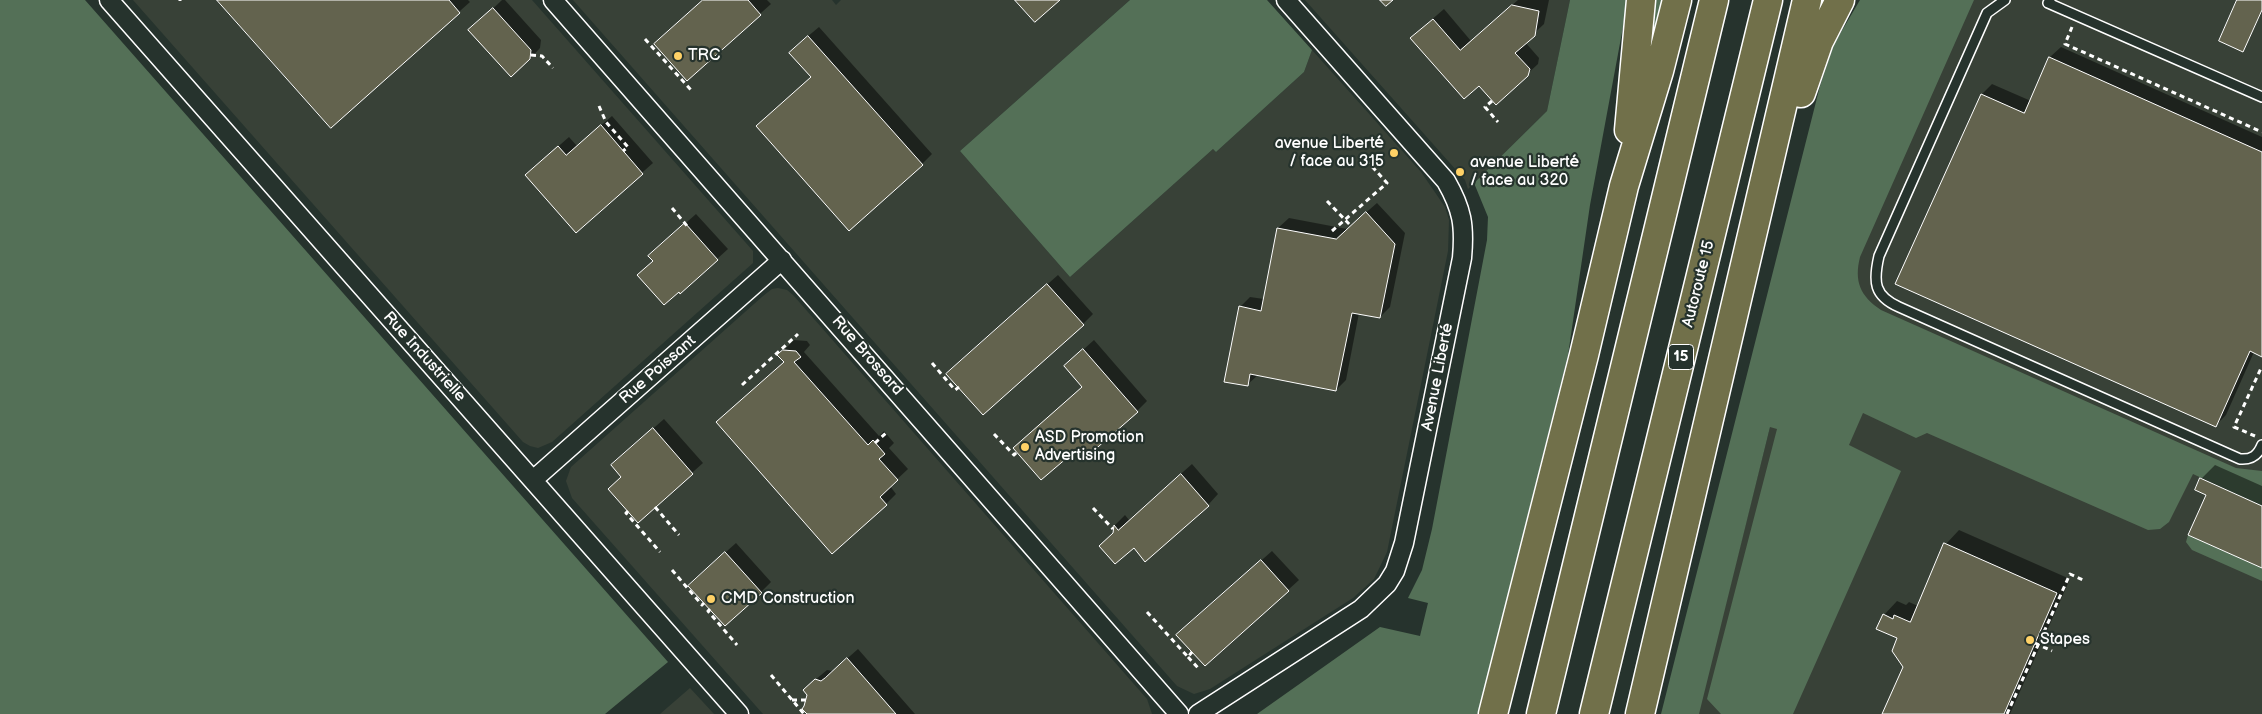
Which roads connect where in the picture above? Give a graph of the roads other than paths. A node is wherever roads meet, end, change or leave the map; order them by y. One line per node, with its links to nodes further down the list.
1 (109, 0): 17 (street, Rue Industrielle)
2 (553, 0): 14 (street, Rue Brossard)
3 (1286, 0): 20 (street, Avenue Liberté)
4 (1641, 0): 13 (highway)
5 (1678, 0): 13 (highway)
6 (1714, 0): 22 (highway)
7 (1768, 0): 23 (highway, Autoroute 15 / 15)
8 (1807, 0): 16 (highway)
9 (1840, 0): 16 (highway)
10 (2005, 0): 15 (lane)
11 (2046, 1): 12 (lane)
12 (2262, 97)
13 (1624, 186): 21 (highway)
14 (782, 260): 17 (street, Rue Poissant); 19 (street, Rue Brossard)
15 (2262, 445)
16 (1701, 448): 24 (highway)
17 (533, 480): 18 (street, Rue Industrielle)
18 (739, 714)
19 (1179, 714)
20 (1198, 714)
21 (1493, 714)
22 (1541, 714)
23 (1594, 714)
24 (1640, 714)

